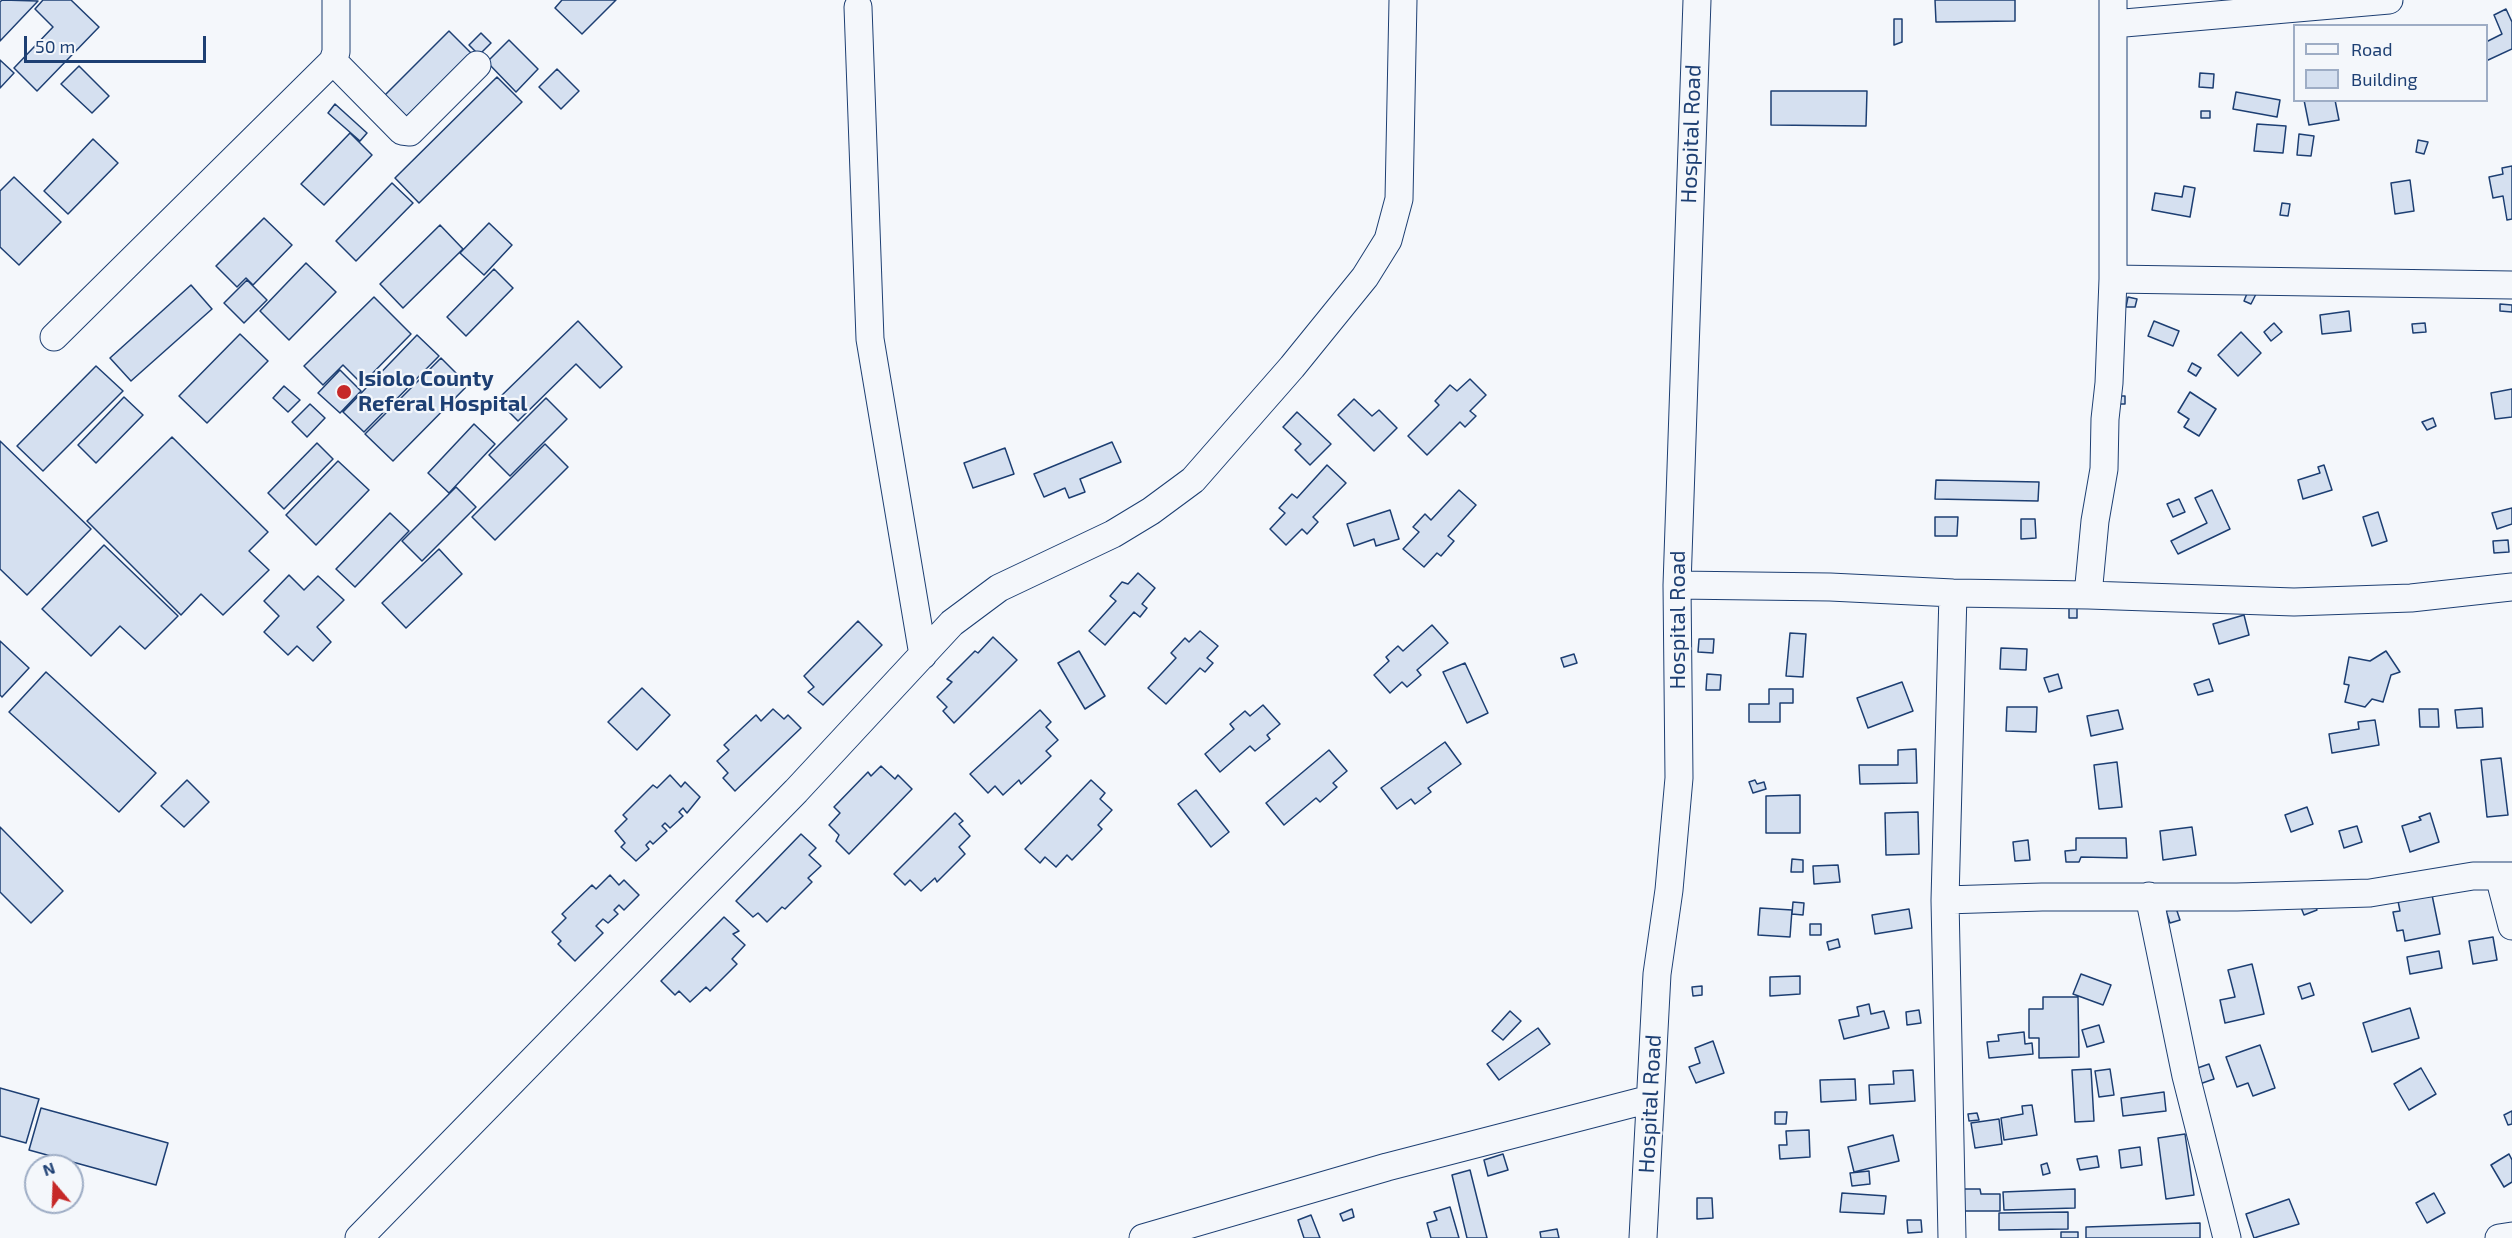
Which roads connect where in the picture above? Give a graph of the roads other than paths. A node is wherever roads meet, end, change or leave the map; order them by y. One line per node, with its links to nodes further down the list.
1 (336, 0): 7 (street)
2 (1403, 0): 16 (street)
3 (1697, 0): 12 (street, Hospital Road)
4 (2389, 0): 6 (street)
5 (858, 7): 16 (street)
6 (2113, 12): 9 (street)
7 (333, 61): 8 (street); 11 (street)
8 (477, 65)
9 (2113, 279): 10 (street); 15 (street)
10 (2512, 285)
11 (54, 337)
12 (1677, 585): 14 (street); 21 (street, Hospital Road)
13 (2512, 587): 15 (street)
14 (1953, 593): 15 (street); 19 (street)
15 (2088, 595)
16 (923, 654): 23 (street)
17 (2506, 876): 18 (street); 20 (street)
18 (2148, 896): 19 (street); 27 (street)
19 (1945, 900): 26 (street)
20 (2512, 926)
21 (1650, 1099): 24 (street); 25 (street, Hospital Road)
22 (2512, 1236): 28 (street)
23 (359, 1238)
24 (1143, 1238)
25 (1643, 1238)
26 (1952, 1238)
27 (2227, 1238)
28 (2499, 1238)

